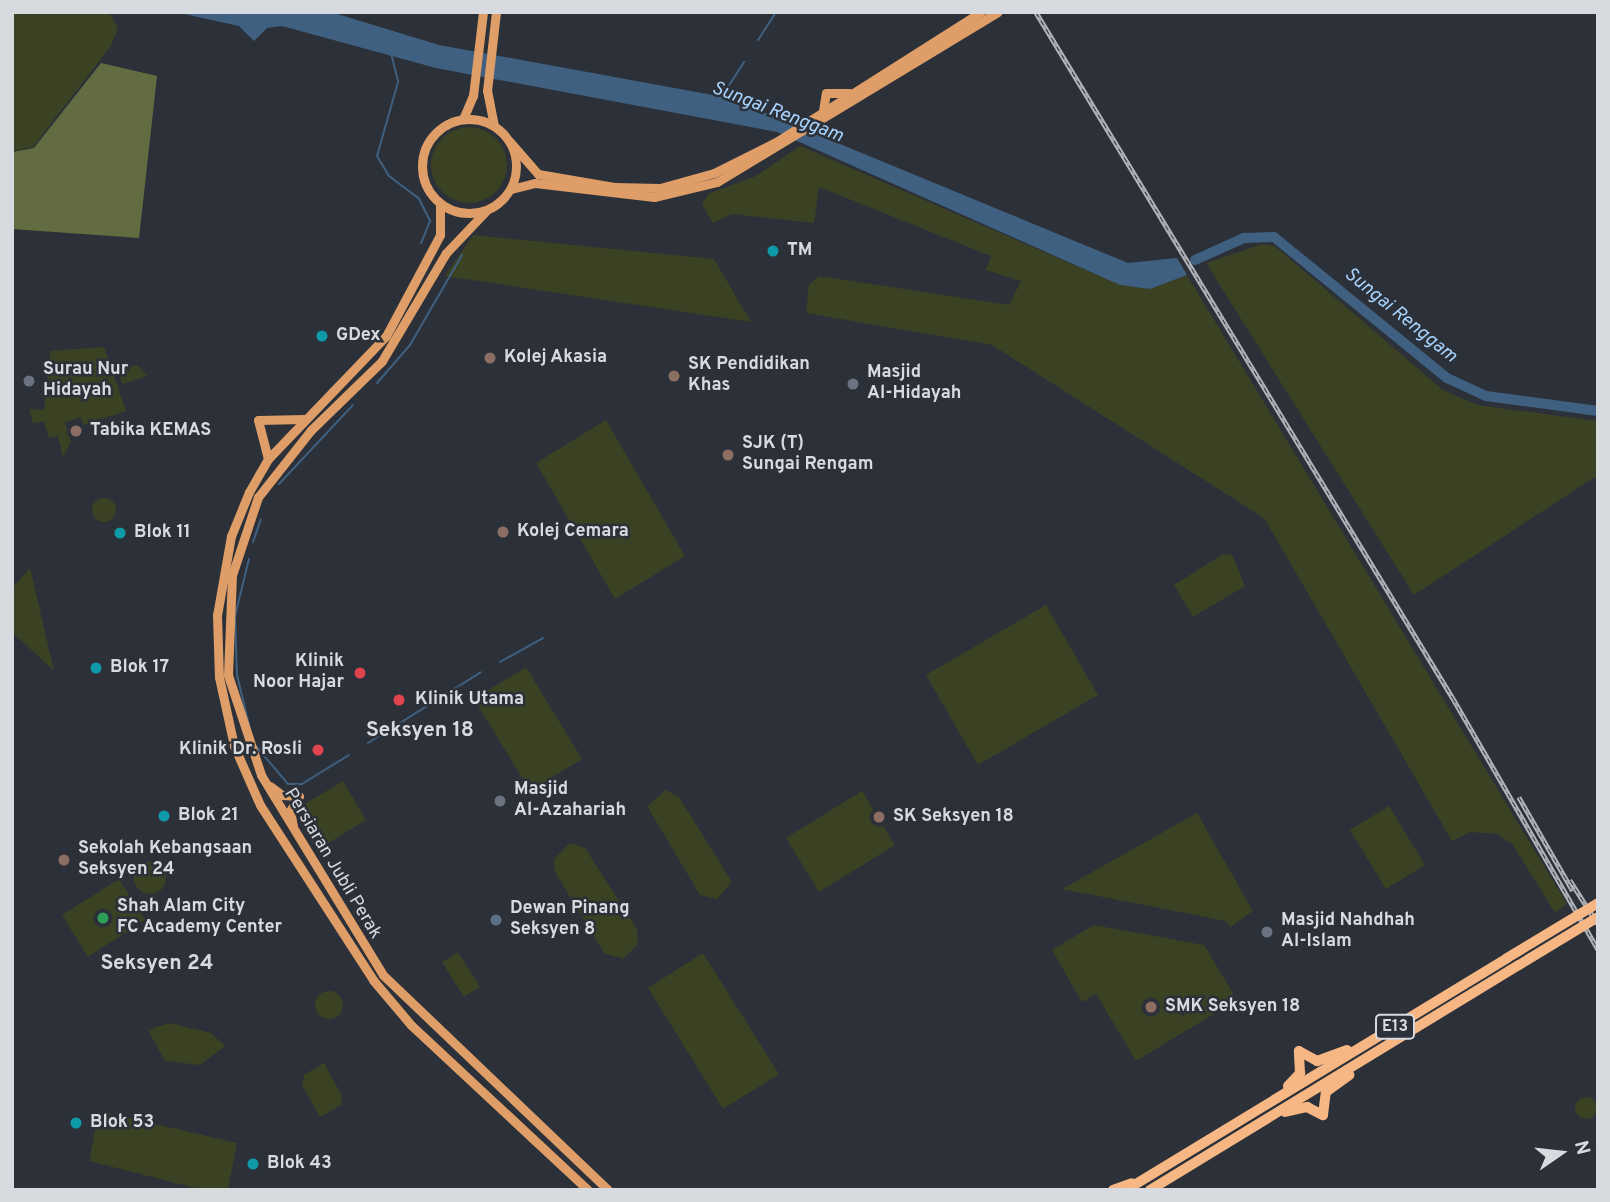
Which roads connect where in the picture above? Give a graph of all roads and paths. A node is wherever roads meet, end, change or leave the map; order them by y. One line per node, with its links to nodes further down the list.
1 (483, 12): 5 (main road)
2 (496, 12): 6 (main road)
3 (981, 12): 7 (main road)
4 (998, 12): 7 (main road)
5 (463, 119): 6 (main road); 11 (main road)
6 (494, 126): 8 (main road)
7 (808, 127): 9 (main road)
8 (510, 142): 9 (main road); 10 (main road)
9 (780, 145): 10 (main road)
10 (511, 189): 12 (main road)
11 (440, 204): 12 (main road); 13 (main road, Persiaran Jubli Perak)
12 (485, 212): 14 (main road, Persiaran Jubli Perak)
13 (304, 419): 15 (main road, Persiaran Jubli Perak); 16 (main road)
14 (311, 430): 15 (main road); 17 (main road, Persiaran Jubli Perak)
15 (283, 442): 16 (main road, Persiaran Jubli Perak)
16 (268, 458): 27 (main road, Persiaran Jubli Perak)
17 (261, 775): 18 (main road, Persiaran Jubli Perak); 18 (main road)
18 (298, 840): 28 (main road, Persiaran Jubli Perak)
19 (1598, 903): 21 (highway, E13, bridge)
20 (1598, 917): 22 (highway, E13, bridge)
21 (1376, 1038): 23 (highway, E13); 23 (highway)
22 (1370, 1056): 24 (highway, E13); 24 (highway)
23 (1281, 1095): 26 (highway, E13)
24 (1264, 1121): 25 (highway, E13)
25 (1176, 1175): 31 (highway, E13); 32 (highway)
26 (1142, 1179): 29 (highway); 30 (highway, E13)
27 (588, 1190)
28 (608, 1190)
29 (1113, 1190)
30 (1126, 1190)
31 (1150, 1190)
32 (1155, 1190)

